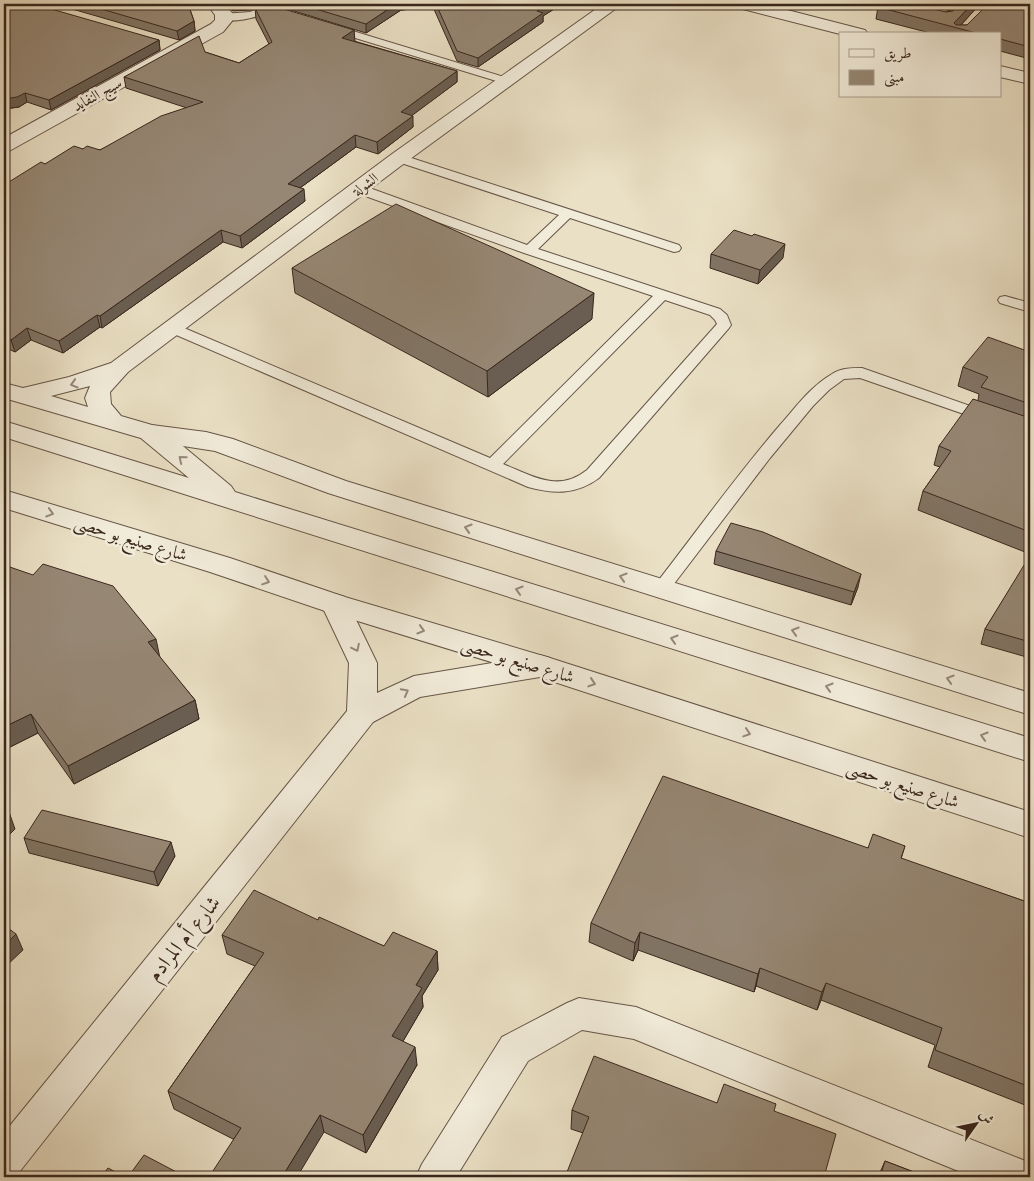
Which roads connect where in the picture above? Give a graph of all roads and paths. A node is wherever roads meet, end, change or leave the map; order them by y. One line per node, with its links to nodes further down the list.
1 (614, 4): 12 (street, الشولة)
2 (745, 4): 7 (street)
3 (273, 6): 4 (lane); 5 (lane)
4 (219, 10): 9 (street, سيج النفايد)
5 (287, 14)
6 (326, 26): 12 (lane)
7 (851, 32)
8 (155, 40): 9 (street)
9 (180, 48): 13 (street, سيج النفايد)
10 (1002, 72): 11 (street)
11 (1030, 79)
12 (507, 81): 14 (street, الشولة)
13 (4, 146)
14 (399, 158): 15 (street, الشولة); 16 (lane)
15 (359, 188): 18 (lane); 22 (street, الشولة)
16 (568, 213): 17 (lane); 18 (lane)
17 (674, 248)
18 (529, 250): 19 (lane)
19 (662, 295): 29 (lane); 29 (lane)
20 (1005, 300): 21 (lane)
21 (1030, 308)
22 (172, 328): 23 (street, الشولة); 29 (lane)
23 (120, 367): 24 (street, الشولة, one-way to 24); 25 (street, الشولة)
24 (12, 393): 25 (street)
25 (111, 420): 28 (street)
26 (4, 429): 31 (street)
27 (1030, 432): 32 (lane)
28 (151, 433): 31 (street, one-way to 28); 34 (street, one-way to 28)
29 (492, 465)
30 (4, 499): 35 (street, شارع صنيع بو حصى, one-way to 35)
31 (233, 501): 39 (street, one-way to 31)
32 (715, 518): 33 (lane); 34 (lane)
33 (733, 525)
34 (661, 589): 37 (street, one-way to 34)
35 (335, 604): 36 (street, شارع صنيع بو حصى, one-way to 36); 38 (street, one-way to 38)
36 (540, 666): 38 (street, شارع أم المرادم, one-way to 36); 40 (street, شارع صنيع بو حصى, one-way to 40)
37 (1030, 704)
38 (362, 714): 41 (street, شارع أم المرادم)
39 (1030, 750)
40 (1030, 825)
41 (4, 1162)
42 (435, 1177): 43 (street)
43 (1018, 1177)

